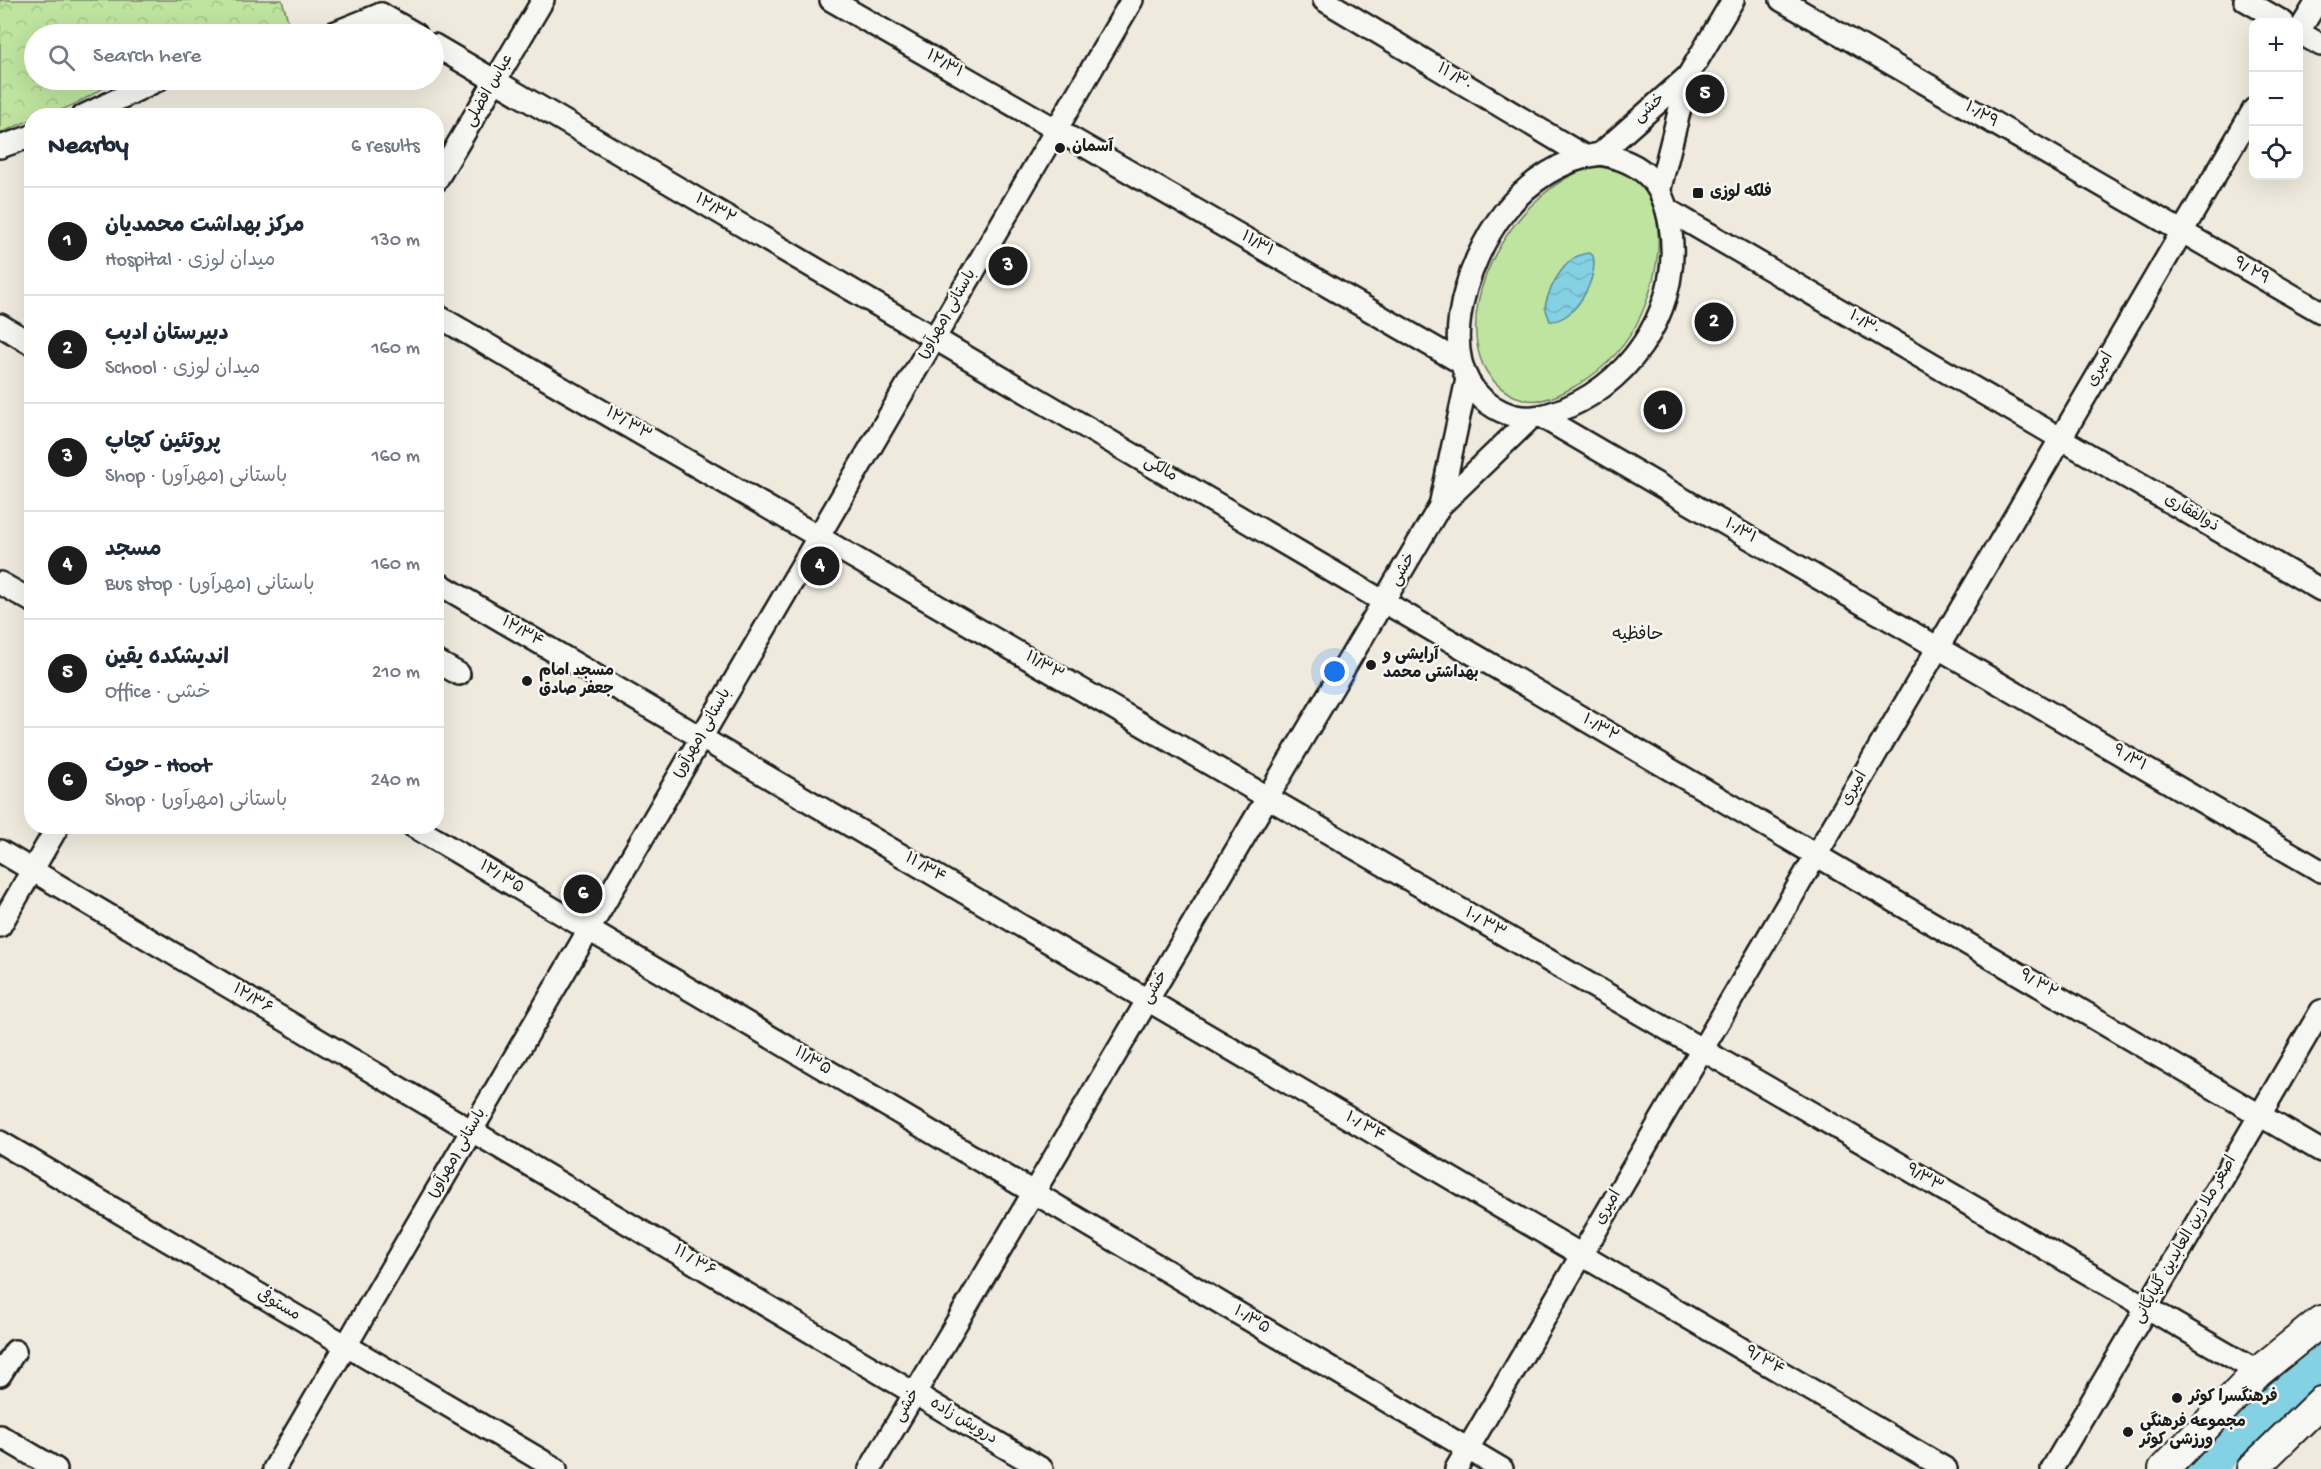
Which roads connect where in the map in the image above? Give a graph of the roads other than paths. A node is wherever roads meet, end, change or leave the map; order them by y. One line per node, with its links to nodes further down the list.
1 (543, 0): 18 (street, عباس افضلی)
2 (831, 0): 22 (street, ۱۲/۳۱)
3 (1132, 0): 22 (street, باستانی (مهرآور))
4 (1324, 0): 25 (street, ۱۱ /۳۰)
5 (1732, 0): 17 (street, خشی)
6 (1781, 0): 29 (street, ۱۰/۲۹)
7 (2245, 0): 10 (street)
8 (2318, 0): 13 (street)
9 (386, 7): 11 (street); 12 (street)
10 (2276, 18)
11 (351, 24)
12 (405, 24)
13 (2303, 25)
14 (2303, 34): 15 (street)
15 (2321, 45)
16 (444, 51): 18 (street, ۱۲/۳۲)
17 (1688, 76): 25 (street, خشی); 27 (street)
18 (495, 81): 26 (street, عباس افضلی); 33 (street, ۱۲/۳۲)
19 (138, 90): 20 (street)
20 (103, 108)
21 (2249, 116): 29 (street, امیری)
22 (1056, 129): 33 (street, باستانی (مهرآور)); 35 (street, ۱۱/۳۱)
23 (24, 139): 24 (street)
24 (0, 147)
25 (1592, 155): 27 (street, ۱۱ /۳۰); 35 (street, خشی)
26 (444, 167)
27 (1660, 188): 28 (street, خشی)
28 (1668, 210): 36 (street, خشی); 37 (street, ۱۰/۳۰)
29 (2182, 231): 30 (street, ۹/ ۲۹); 37 (street, امیری)
30 (2321, 312)
31 (444, 320): 39 (street, ۱۲/ ۳۳)
32 (0, 326): 34 (street)
33 (934, 338): 39 (street, باستانی (مهرآور)); 44 (street, مالکی)
34 (24, 340)
35 (1463, 370): 36 (street, ۱۱/۳۱); 38 (street, خشی)
36 (1536, 418): 38 (street, خشی); 45 (street, ۱۰/۳۱)
37 (2061, 438): 42 (street, ذوالفقاری); 45 (street, امیری)
38 (1440, 506): 44 (street, خشی)
39 (819, 536): 48 (street, باستانی (مهرآور)); 49 (street, ۱۱/۳۳)
40 (0, 583): 43 (street)
41 (444, 587): 48 (street, ۱۲/۳۴)
42 (2321, 590)
43 (24, 596)
44 (1385, 603): 49 (street, خشی); 53 (street, ۱۰/۳۲)
45 (1938, 647): 53 (street, امیری); 55 (street, ۹ /۳۱)
46 (444, 666): 47 (street)
47 (459, 674)
48 (701, 738): 57 (street, باستانی (مهرآور)); 58 (street, ۱۱ /۳۴)
49 (1269, 798): 58 (street, خشی); 60 (street, ۱۰/ ۳۳)
50 (53, 834): 54 (street)
51 (427, 834): 57 (street, ۱۲/ ۳۵)
52 (0, 851): 54 (street, ۱۲/۳۶)
53 (1816, 855): 60 (street, امیری); 61 (street, ۹/ ۳۲)
54 (32, 870): 56 (street); 62 (street, ۱۲/۳۶)
55 (2321, 871)
56 (0, 926)
57 (589, 930): 62 (street, باستانی (مهرآور)); 65 (street, ۱۱/۳۵)
58 (1149, 1000): 65 (street, خشی); 66 (street, ۱۰/ ۳۴)
59 (2321, 1011): 61 (street, اصغر ملا زین العابدین گلپایگانی)
60 (1702, 1050): 66 (street, امیری); 67 (street, ۹/۳۳)
61 (2260, 1115): 64 (street, ۹/ ۳۲); 67 (street, اصغر ملا زین العابدین گلپایگانی)
62 (472, 1131): 69 (street, باستانی (مهرآور)); 73 (street, ۱۱ / ۳۶)
63 (0, 1142): 69 (street, مستوفی)
64 (2321, 1151)
65 (1034, 1193): 73 (street, خشی); 76 (street, ۱۰/۳۵)
66 (1581, 1255): 76 (street, امیری); 84 (street, ۹/ ۳۴)
67 (2147, 1308): 71 (street, ۹/۳۳); 85 (street, اصغر ملا زین العابدین گلپایگانی)
68 (2321, 1321): 71 (main road)
69 (346, 1346): 78 (street, باستانی (مهرآور)); 79 (street, مستوفی)
70 (15, 1351): 72 (street)
71 (2258, 1372): 86 (main road)
72 (0, 1375)
73 (915, 1394): 80 (street, خشی); 81 (street, درویش زاده)
74 (2317, 1411): 87 (main road)
75 (0, 1436): 77 (street)
76 (1468, 1449): 82 (street, امیری); 83 (street, ۱۰/۳۵)
77 (56, 1469)
78 (274, 1469)
79 (556, 1469)
80 (870, 1469)
81 (1042, 1469)
82 (1456, 1469)
83 (1502, 1469)
84 (1946, 1469)
85 (2052, 1469)
86 (2164, 1469)
87 (2252, 1469)

